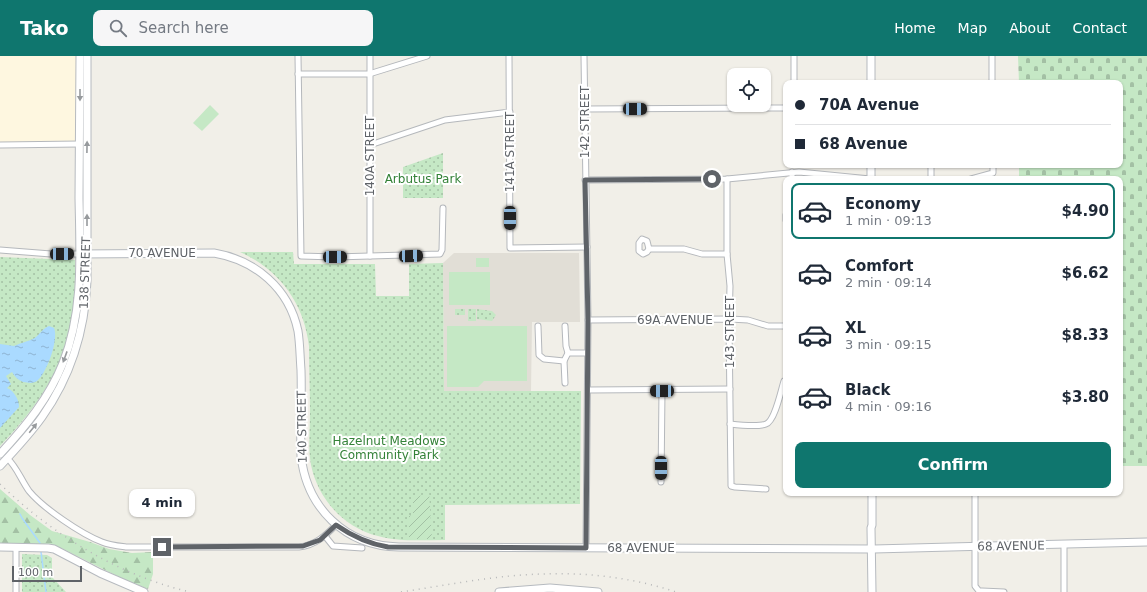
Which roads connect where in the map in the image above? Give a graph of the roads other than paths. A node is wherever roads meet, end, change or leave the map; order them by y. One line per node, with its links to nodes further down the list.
1 (80, 56): 19 (street, 138 STREET, one-way to 19)
2 (87, 56): 33 (street, 138 STREET, one-way to 2)
3 (298, 56): 11 (street)
4 (370, 56): 12 (street, 140A STREET)
5 (427, 56): 12 (street)
6 (509, 56): 18 (street, 141A STREET)
7 (584, 56): 17 (street, 142 STREET)
8 (794, 56): 13 (street)
9 (871, 56): 14 (street)
10 (992, 56): 15 (street)
11 (298, 74): 12 (street); 35 (street)
12 (369, 74): 21 (street, 140A STREET)
13 (794, 80)
14 (871, 80)
15 (992, 80)
16 (783, 108): 17 (street)
17 (585, 109): 28 (street, 142 STREET)
18 (510, 112): 21 (street); 30 (street, 141A STREET)
19 (79, 144): 20 (street); 33 (street, 138 STREET)
20 (0, 145)
21 (370, 145): 35 (street, 140A STREET)
22 (993, 168): 26 (street)
23 (792, 172): 24 (street); 25 (street); 27 (street)
24 (792, 176)
25 (842, 176)
26 (982, 176)
27 (727, 179): 28 (street); 34 (street, 143 STREET)
28 (585, 180): 30 (street, 142 STREET)
29 (443, 208): 35 (street)
30 (587, 247): 38 (street, 142 STREET)
31 (649, 249): 34 (street)
32 (0, 250): 33 (street, 70 AVENUE)
33 (83, 254): 36 (street, 70 AVENUE); 51 (street, 138 STREET, one-way to 51); 52 (street, 138 STREET, one-way to 33)
34 (727, 254): 37 (street, 143 STREET)
35 (370, 256)
36 (294, 319): 58 (street, 140 STREET)
37 (730, 319): 38 (street, 69A AVENUE); 41 (street, 69A AVENUE); 47 (street, 143 STREET)
38 (588, 320): 43 (street, 142 STREET)
39 (538, 326): 44 (street)
40 (565, 326): 42 (street)
41 (783, 326)
42 (568, 352): 43 (street); 44 (street)
43 (587, 353): 48 (street, 142 STREET)
44 (564, 360): 45 (street)
45 (565, 383)
46 (783, 384): 50 (street)
47 (730, 389): 49 (street); 50 (street, 143 STREET)
48 (588, 390): 49 (street); 66 (street, 142 STREET)
49 (662, 391): 54 (street)
50 (730, 424): 55 (street, 143 STREET)
51 (0, 454)
52 (7, 458): 53 (street, 138 STREET); 59 (street)
53 (0, 466)
54 (661, 482)
55 (766, 489)
56 (872, 496): 67 (street)
57 (975, 496): 62 (street)
58 (336, 525): 59 (street); 66 (street, 68 AVENUE)
59 (325, 536): 65 (street)
60 (1147, 542): 61 (street, 68 AVENUE)
61 (1064, 544): 62 (street, 68 AVENUE); 75 (street)
62 (975, 546): 67 (street, 68 AVENUE); 74 (street)
63 (0, 547): 64 (street)
64 (16, 547): 69 (street); 70 (street)
65 (362, 548)
66 (586, 548): 67 (street, 68 AVENUE)
67 (872, 549): 73 (street)
68 (588, 591): 71 (street); 72 (street)
69 (16, 592)
70 (144, 592)
71 (499, 592)
72 (598, 592)
73 (872, 592)
74 (1004, 592)
75 (1064, 592)

